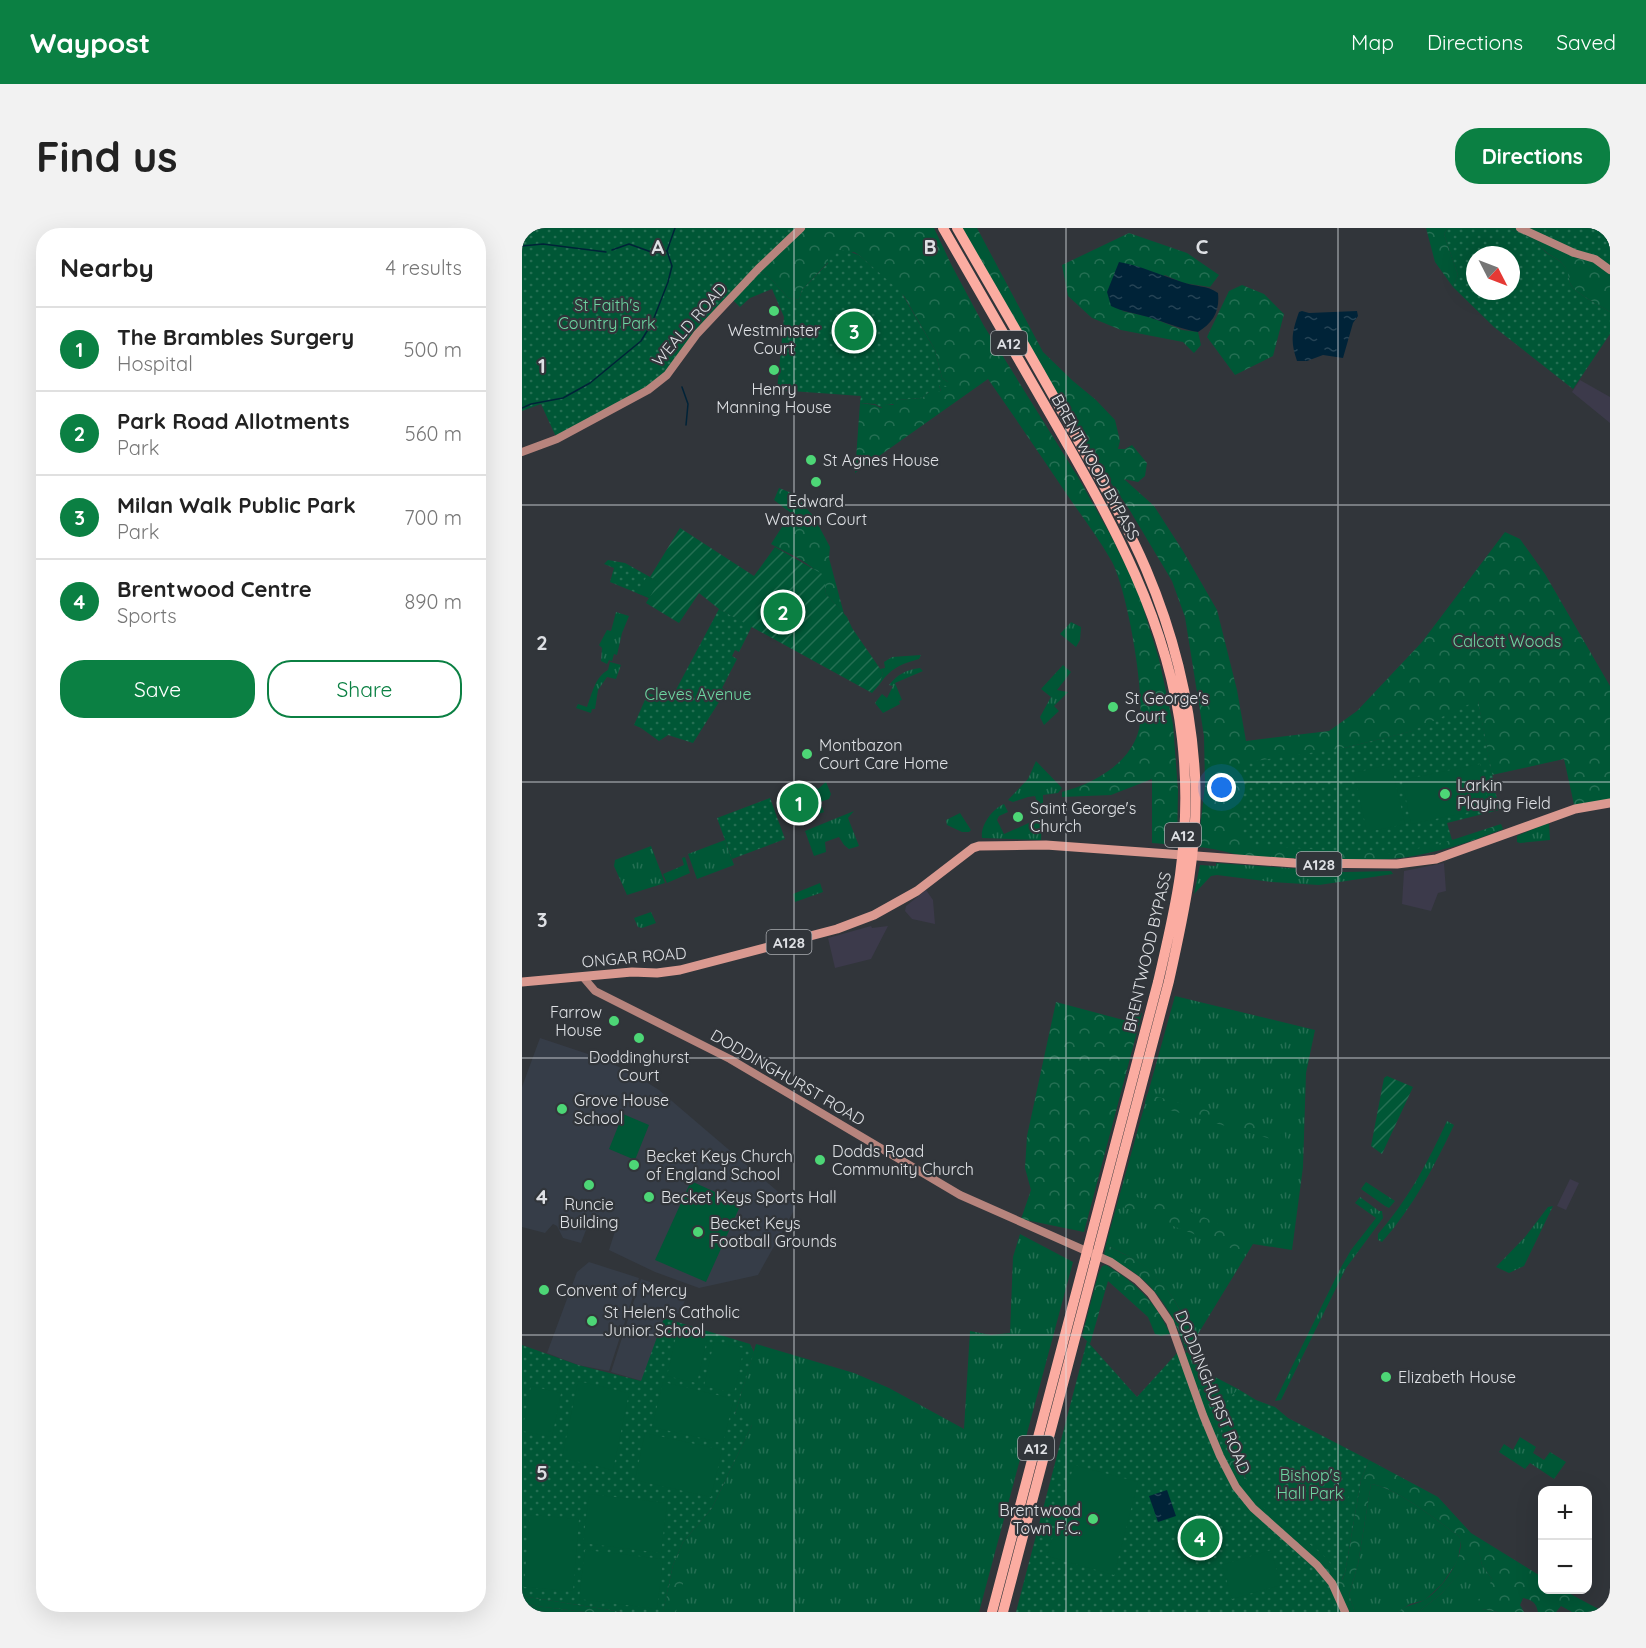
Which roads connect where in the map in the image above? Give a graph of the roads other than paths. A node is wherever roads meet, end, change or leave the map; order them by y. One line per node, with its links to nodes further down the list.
1 (801, 228): 6 (street, WEALD ROAD)
2 (943, 228): 10 (highway, BRENTWOOD BYPASS / A12)
3 (957, 228): 10 (highway, BRENTWOOD BYPASS / A12)
4 (1521, 228): 5 (street)
5 (1610, 270)
6 (522, 452)
7 (1610, 803): 8 (main road, ONGAR ROAD / A128)
8 (583, 977): 9 (main road, ONGAR ROAD / A128); 14 (street, DODDINGHURST ROAD)
9 (522, 982)
10 (1100, 1225): 11 (highway, BRENTWOOD BYPASS / A12)
11 (1084, 1284): 12 (highway, BRENTWOOD BYPASS / A12); 13 (highway, BRENTWOOD BYPASS / A12)
12 (992, 1612)
13 (1003, 1612)
14 (1345, 1612)

